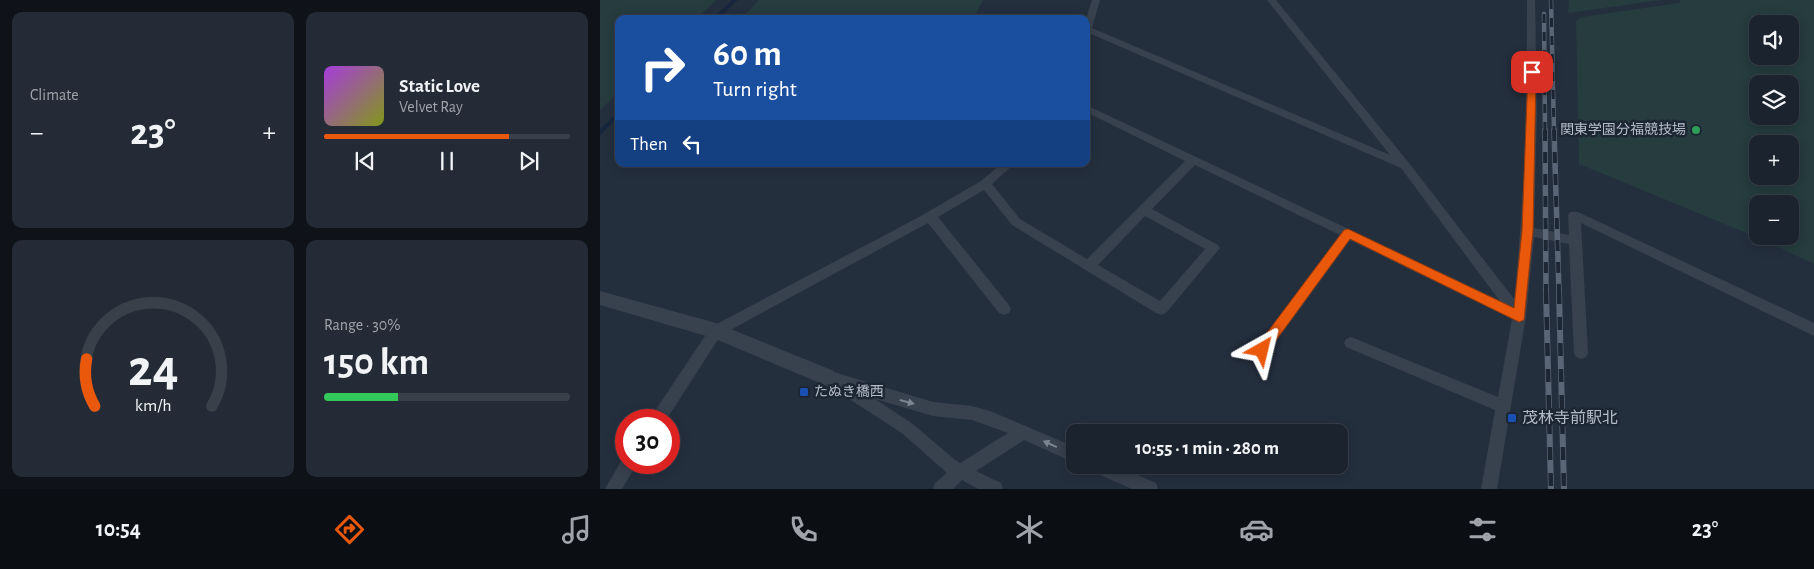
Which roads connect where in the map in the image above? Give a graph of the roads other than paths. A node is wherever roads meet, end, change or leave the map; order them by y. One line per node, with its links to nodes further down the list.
1 (1096, 0): 4 (street)
2 (1271, 0): 8 (street)
3 (1531, 0): 13 (street)
4 (1090, 21)
5 (1090, 33): 8 (street)
6 (1090, 110): 7 (street)
7 (1193, 160): 11 (street); 14 (street)
8 (1405, 166): 19 (street)
9 (1005, 167): 10 (street)
10 (985, 184): 12 (street); 16 (street)
11 (1143, 210): 16 (street); 16 (street)
12 (930, 216): 18 (street); 21 (street)
13 (1528, 231): 15 (street); 19 (street)
14 (1348, 233): 19 (street); 23 (street)
15 (1576, 241): 20 (street); 24 (street)
16 (1088, 266)
17 (603, 302): 21 (street)
18 (1004, 309)
19 (1519, 316): 26 (street)
20 (1814, 330)
21 (716, 331): 25 (street); 27 (street)
22 (1350, 343): 26 (street)
23 (1262, 350)
24 (1581, 353)
25 (827, 377): 28 (street, one-way to 28); 30 (street)
26 (1504, 407): 37 (street)
27 (664, 409)
28 (1024, 432): 29 (street, one-way to 28); 30 (street)
29 (1066, 451)
30 (959, 472): 34 (street); 35 (street)
31 (622, 474): 33 (street)
32 (1117, 474): 36 (street)
33 (613, 489)
34 (941, 489)
35 (994, 489)
36 (1150, 489)
37 (1489, 489)

